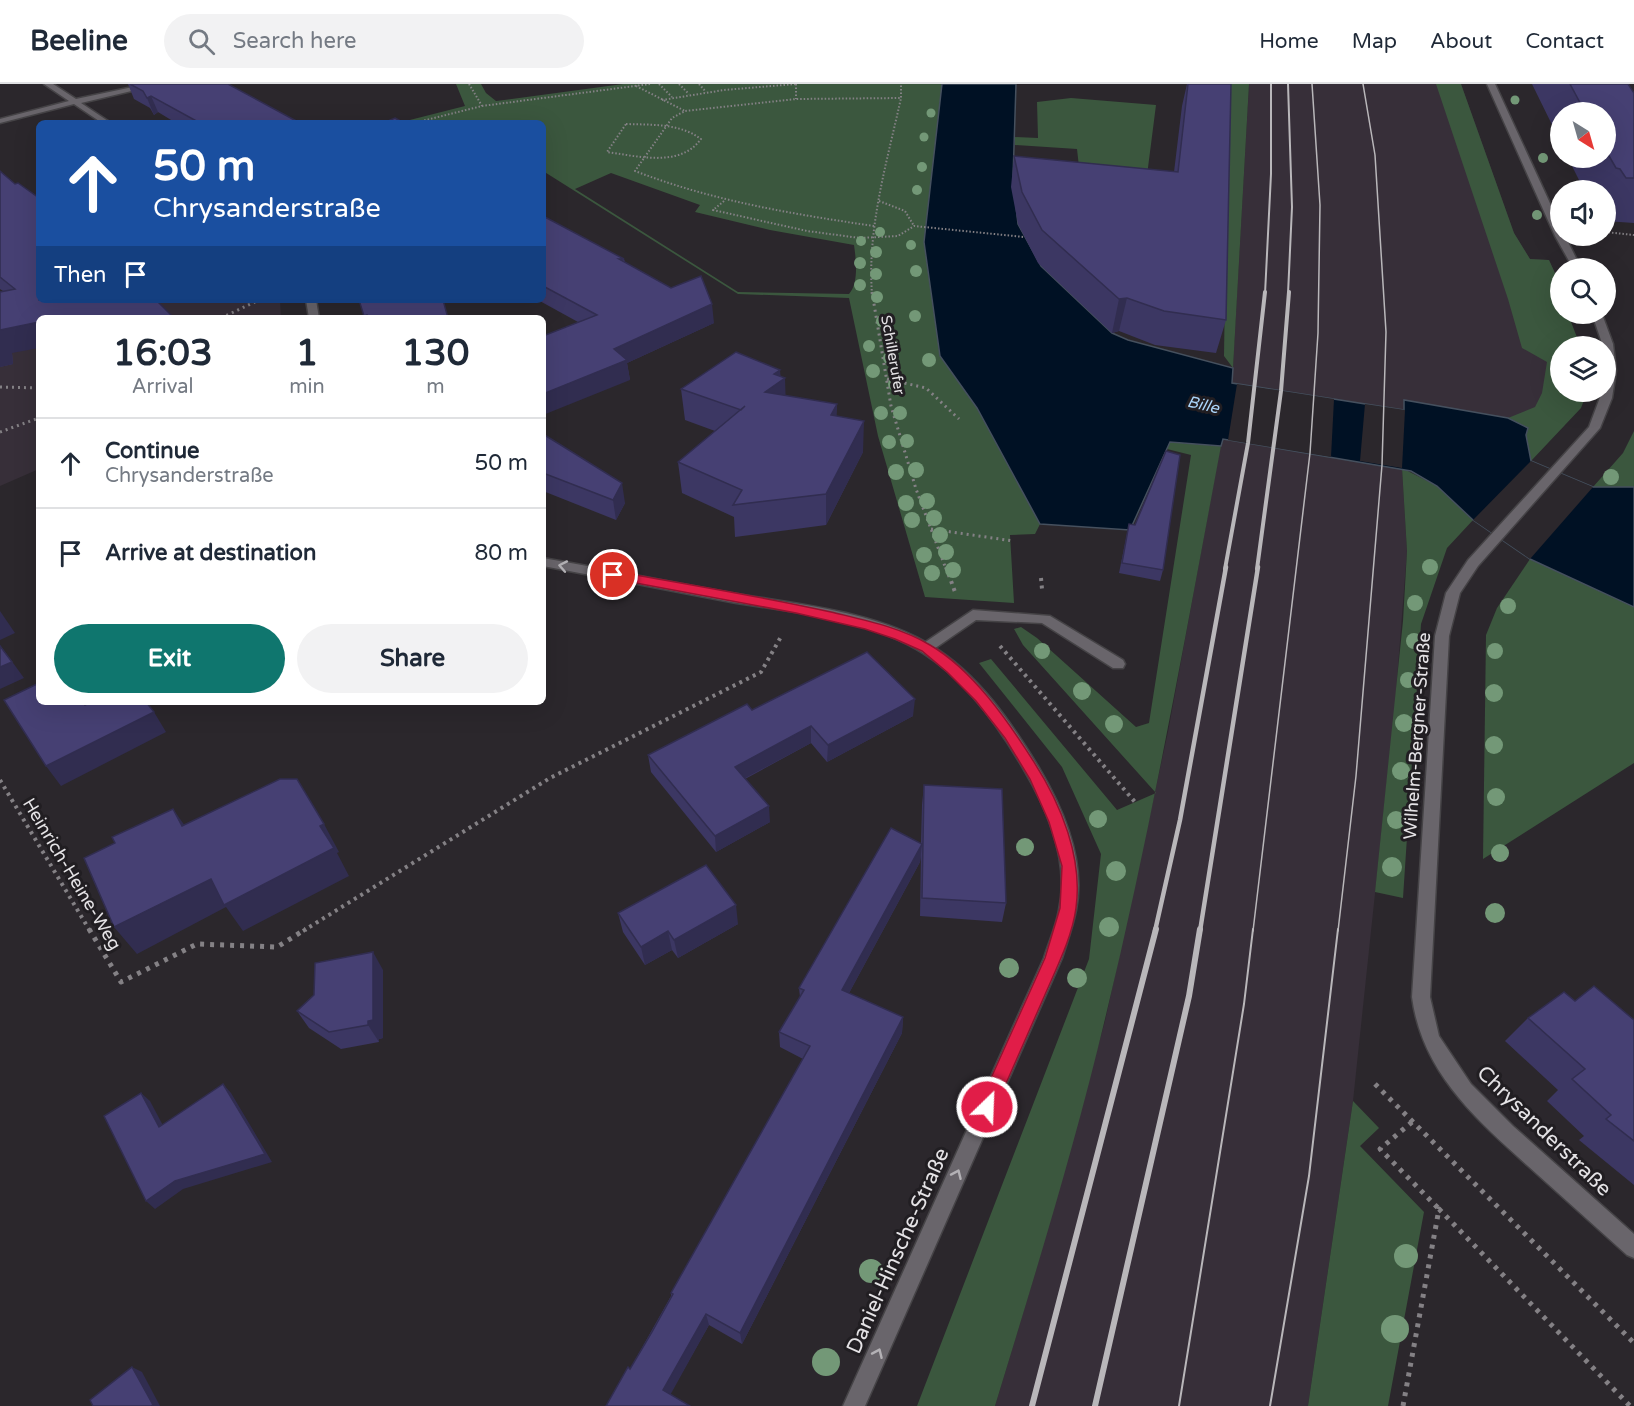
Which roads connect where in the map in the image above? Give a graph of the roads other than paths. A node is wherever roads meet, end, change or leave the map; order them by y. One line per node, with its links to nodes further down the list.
1 (48, 84): 4 (street)
2 (157, 84): 4 (street)
3 (1491, 84): 7 (street)
4 (74, 102): 5 (street); 6 (street)
5 (102, 120)
6 (0, 121)
7 (1550, 213)
8 (1600, 324): 12 (street, Wilhelm-Bergner-Straße)
9 (546, 563): 10 (street, one-way to 9)
10 (926, 648): 11 (street); 14 (street, Daniel-Hinsche-Straße, one-way to 10)
11 (1118, 664)
12 (1430, 1039): 13 (street, Chrysanderstraße)
13 (1634, 1248)
14 (854, 1406)

